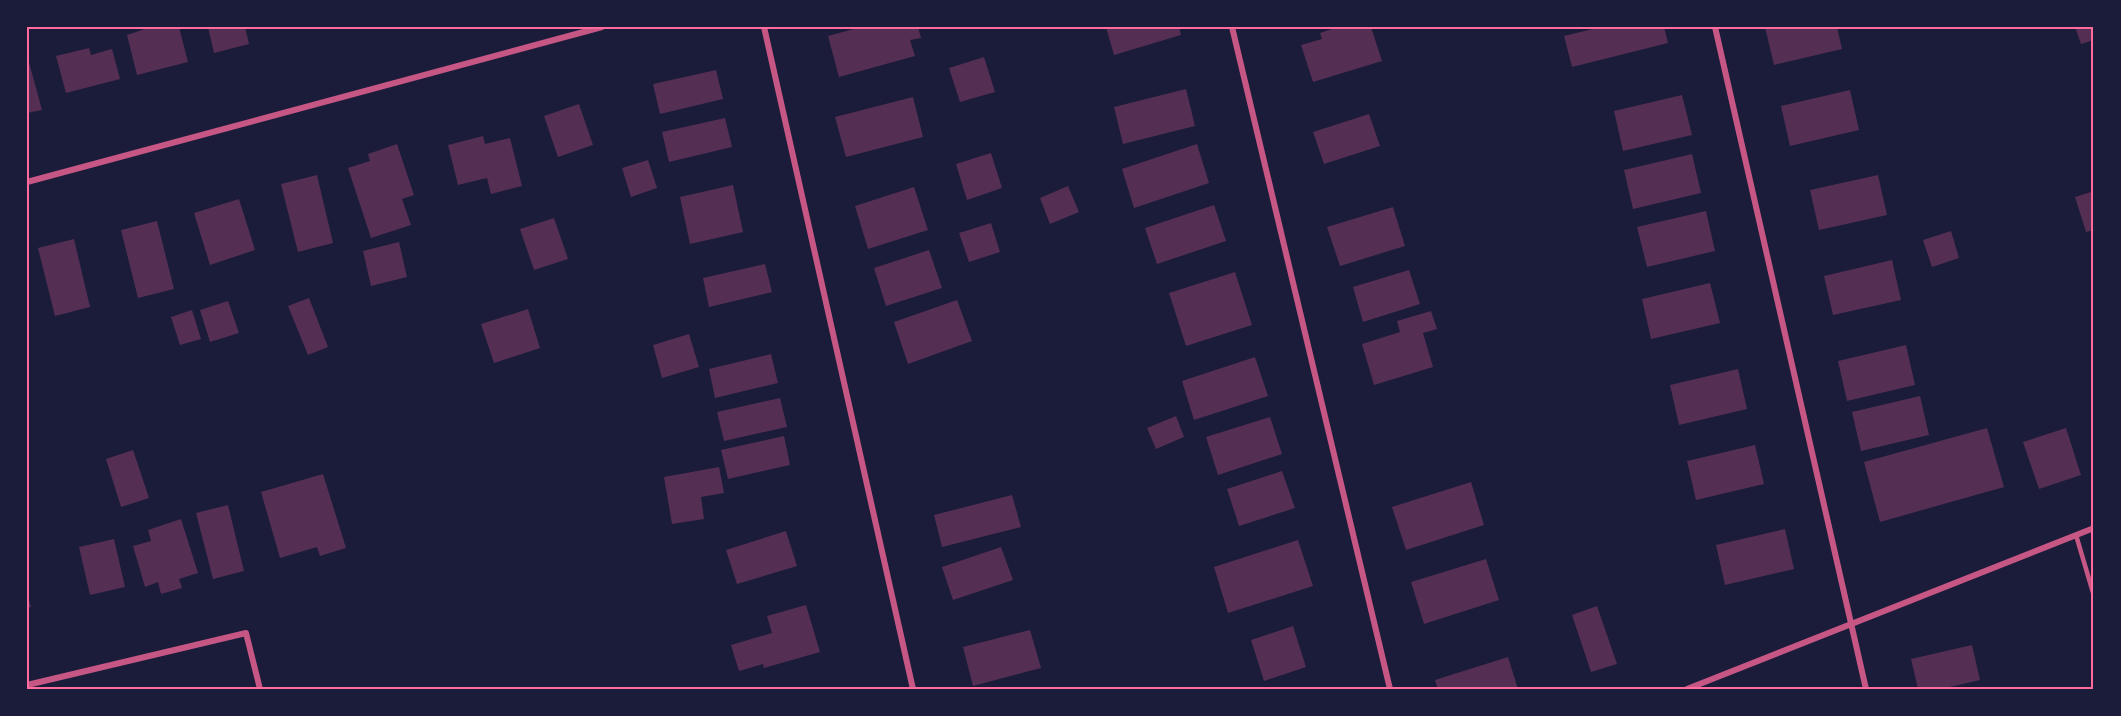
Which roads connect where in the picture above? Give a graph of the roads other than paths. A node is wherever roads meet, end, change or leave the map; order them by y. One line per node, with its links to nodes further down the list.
1 (602, 27): 5 (street)
2 (764, 27): 12 (street)
3 (1232, 27): 13 (street)
4 (1715, 27): 9 (street)
5 (27, 182)
6 (2094, 528): 7 (street)
7 (2076, 535): 8 (lane); 9 (street)
8 (2094, 596)
9 (1851, 625): 14 (street); 15 (street)
10 (27, 685): 11 (street)
11 (260, 689)
12 (912, 689)
13 (1390, 689)
14 (1687, 689)
15 (1866, 689)

